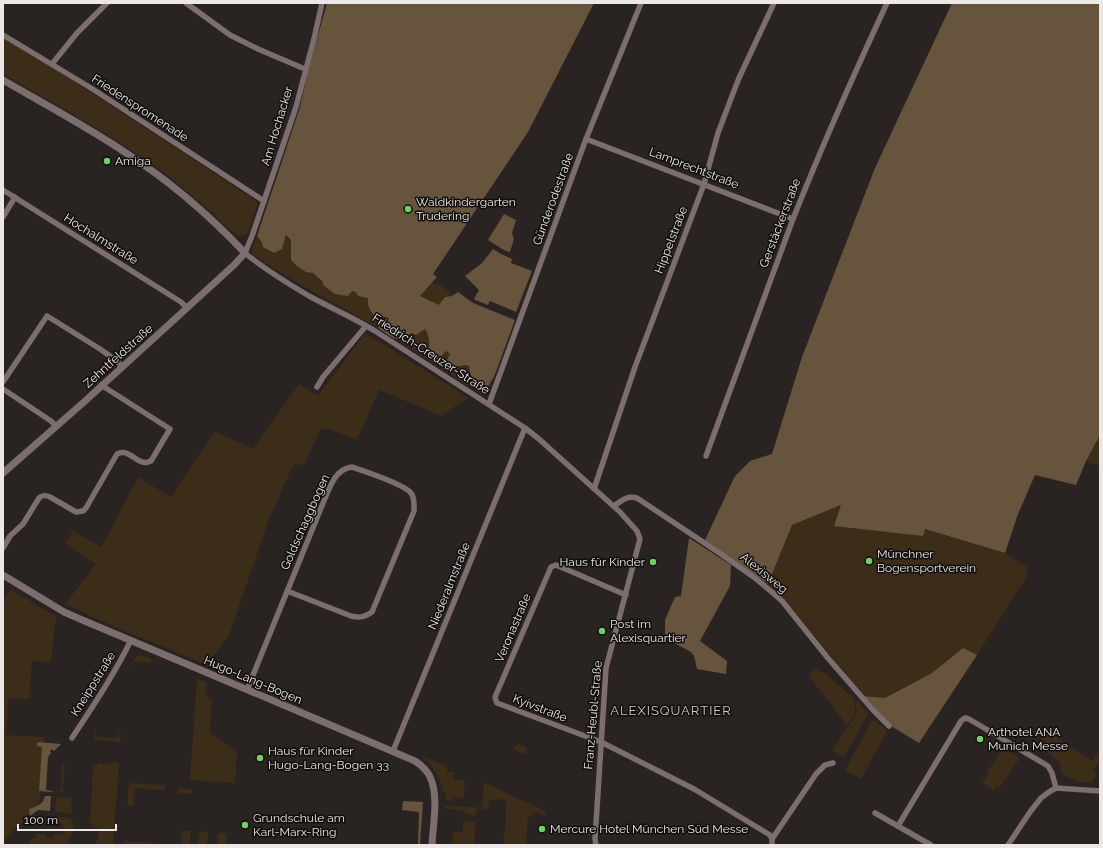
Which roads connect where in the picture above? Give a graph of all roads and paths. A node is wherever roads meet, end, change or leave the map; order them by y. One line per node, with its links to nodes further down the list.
1 (106, 3): 8 (street)
2 (186, 3): 9 (street)
3 (322, 3): 9 (street, Am Hochacker)
4 (641, 3): 11 (street, Günderodestraße)
5 (774, 3): 12 (street, Hippelstraße)
6 (887, 3): 17 (street, Gerstäckerstraße)
7 (3, 35): 8 (street, Friedenspromenade)
8 (52, 64): 15 (street, Friedenspromenade)
9 (305, 70): 15 (street, Am Hochacker)
10 (3, 80): 18 (street)
11 (586, 139): 12 (street, Lamprechtstraße); 26 (street, Günderodestraße)
12 (704, 184): 17 (street, Lamprechtstraße); 31 (street, Hippelstraße)
13 (3, 190): 14 (street, Hochalmstraße)
14 (15, 197): 16 (street); 19 (street, Hochalmstraße)
15 (264, 201): 18 (street, Am Hochacker)
16 (3, 216)
17 (793, 219): 29 (street, Gerstäckerstraße)
18 (245, 253): 19 (street, Zehntfeldstraße); 20 (street, Friedrich-Creuzer-Straße)
19 (187, 308): 21 (street, Zehntfeldstraße)
20 (366, 326): 24 (street); 26 (street, Friedrich-Creuzer-Straße)
21 (122, 367): 22 (street); 23 (street, Zehntfeldstraße)
22 (3, 382)
23 (102, 385): 27 (street, Zehntfeldstraße); 33 (street)
24 (317, 387)
25 (3, 389): 27 (street)
26 (489, 404): 28 (street, Friedrich-Creuzer-Straße)
27 (56, 426): 30 (street, Zehntfeldstraße)
28 (525, 428): 31 (street, Friedrich-Creuzer-Straße); 43 (street, Niederalmstraße)
29 (706, 456)
30 (3, 473)
31 (594, 489): 32 (street, Franz-Heubl-Straße)
32 (614, 506): 36 (street, Franz-Heubl-Straße); 40 (street, Alexisweg)
33 (3, 548)
34 (3, 575): 37 (street, Hugo-Lang-Bogen)
35 (287, 591): 35 (street, Goldschaggbogen); 38 (street, Goldschaggbogen)
36 (626, 595): 39 (street, Veronastraße); 42 (street, Franz-Heubl-Straße)
37 (131, 640): 38 (street, Hugo-Lang-Bogen); 41 (street, Kneippstraße)
38 (247, 690): 43 (street, Hugo-Lang-Bogen)
39 (496, 701): 42 (street, Kyivstraße)
40 (889, 726)
41 (72, 738)
42 (601, 742): 49 (street, Kyivstraße); 51 (street, Franz-Heubl-Straße)
43 (393, 751): 50 (street, Hugo-Lang-Bogen)
44 (833, 764): 49 (street)
45 (1056, 788): 46 (street); 48 (street); 53 (street)
46 (1100, 791)
47 (875, 813): 48 (street)
48 (898, 826): 52 (street)
49 (772, 842)
50 (432, 845)
51 (596, 845)
52 (931, 845)
53 (1008, 845)

